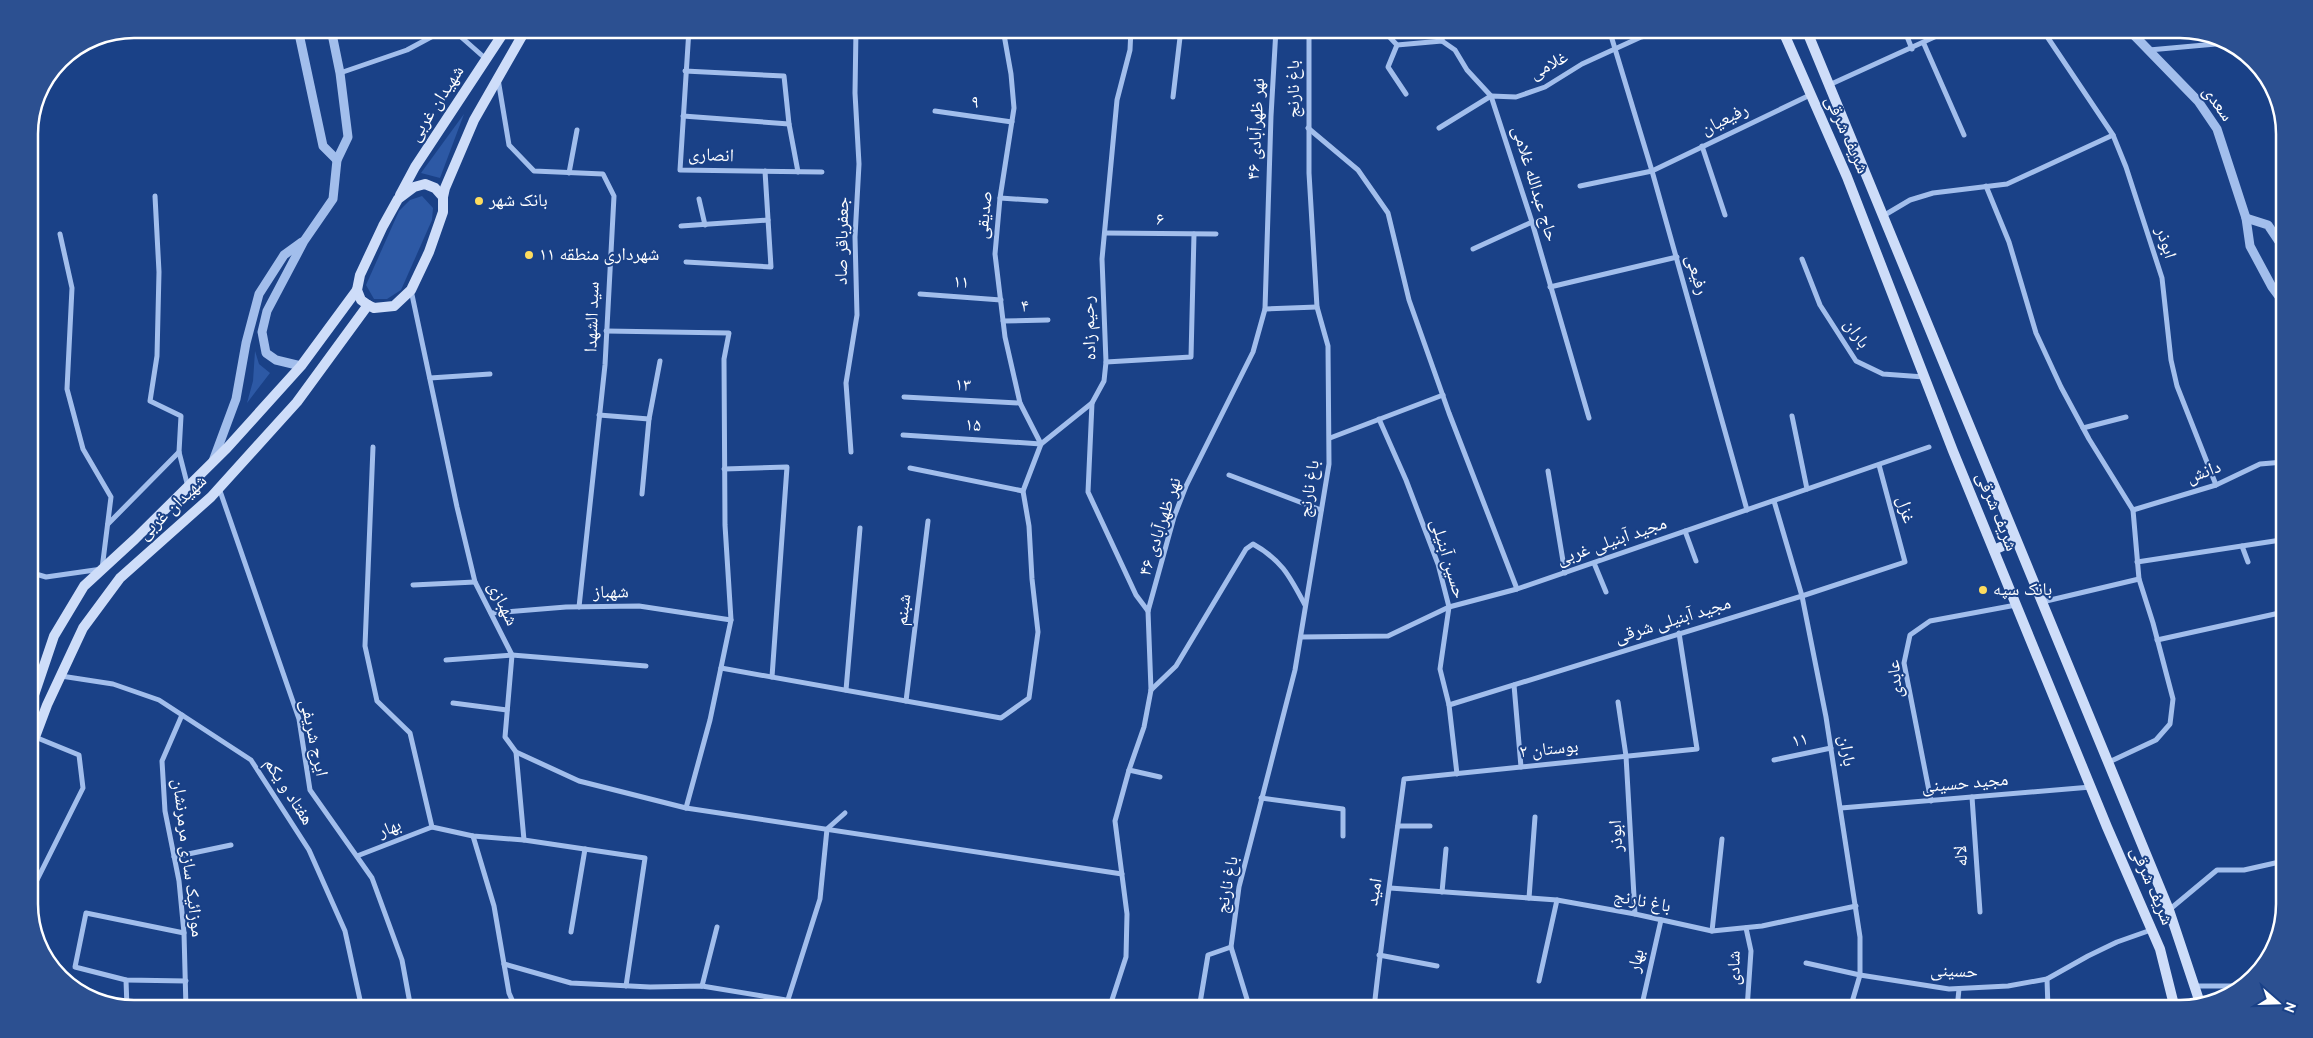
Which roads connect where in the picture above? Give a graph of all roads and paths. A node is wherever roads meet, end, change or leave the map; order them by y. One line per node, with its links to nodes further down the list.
1 (300, 38): 49 (street)
2 (333, 38): 32 (street)
3 (429, 38): 32 (street)
4 (462, 38): 30 (street)
5 (500, 38): 30 (main road, شهیدان غربی)
6 (521, 38): 33 (main road)
7 (688, 38): 31 (street, انصاری)
8 (856, 38): 115 (street, جعفرباقر صاد)
9 (1005, 38): 41 (street, صدیقی)
10 (1131, 38): 70 (street, رحیم زاده)
11 (1180, 38): 38 (street)
12 (1275, 38): 88 (street, نهر ظهرآبادی ۴۶)
13 (1309, 38): 43 (street, باغ نارنج)
14 (1390, 38): 26 (street)
15 (1611, 38): 27 (street, رفیعی)
16 (1639, 38): 27 (street, غلامی)
17 (1786, 38): 36 (main road, شریف شرقی)
18 (1810, 38): 34 (main road, شریف شرقی)
19 (1908, 38): 28 (street)
20 (1935, 38): 24 (street)
21 (2048, 38): 46 (street, ابوذر)
22 (2137, 38): 29 (street, سعدی)
23 (1442, 41): 26 (street); 37 (street, حاج عبدالله غلامی)
24 (1924, 44): 28 (street); 47 (street)
25 (2214, 44): 29 (street)
26 (1397, 45): 35 (street)
27 (1614, 49): 37 (street, غلامی); 50 (street, رفیعی)
28 (1912, 49): 34 (street)
29 (2149, 50): 65 (street, سعدی)
30 (486, 59): 60 (main road, شهیدان غربی)
31 (685, 71): 40 (street, انصاری); 42 (street)
32 (340, 73): 49 (street)
33 (498, 78): 54 (street, سید الشهدا); 58 (main road)
34 (1829, 85): 64 (main road, شریف شرقی)
35 (1406, 94)
36 (1811, 94): 48 (street, رفیعیان); 97 (main road, شریف شرقی)
37 (1491, 96): 44 (street); 67 (street, حاج عبدالله غلامی)
38 (1173, 97)
39 (935, 111): 41 (street, ۹)
40 (683, 116): 42 (street); 51 (street, انصاری)
41 (1012, 122): 59 (street, صدیقی)
42 (789, 124): 52 (street)
43 (1308, 128): 87 (street, باغ نارنج); 98 (street)
44 (1439, 128)
45 (577, 130): 54 (street)
46 (2114, 134): 56 (street); 123 (street, ابوذر)
47 (1964, 135)
48 (1702, 146): 50 (street, رفیعیان); 63 (street)
49 (337, 160): 75 (street)
50 (1652, 171): 55 (street, رفیعیان); 77 (street, رفیعی)
51 (765, 172): 52 (street, انصاری); 66 (street)
52 (798, 172): 53 (street, انصاری)
53 (822, 172)
54 (569, 174): 91 (street, سید الشهدا)
55 (1580, 186)
56 (1986, 186): 64 (street); 108 (street)
57 (155, 196): 114 (street)
58 (443, 197): 60 (main road); 82 (main road)
59 (1000, 198): 62 (street); 85 (street, صدیقی)
60 (398, 199): 81 (main road, شهیدان غربی)
61 (699, 199): 68 (street)
62 (1046, 201)
63 (1725, 215)
64 (1883, 216): 137 (main road, شریف شرقی)
65 (2246, 218): 74 (street); 83 (street, سعدی)
66 (768, 220): 68 (street); 79 (street)
67 (1532, 222): 76 (street); 80 (street, حاج عبدالله غلامی)
68 (705, 224): 69 (street)
69 (681, 226)
70 (1105, 233): 72 (street, ۶); 93 (street, رحیم زاده)
71 (60, 234): 134 (street)
72 (1194, 234): 73 (street, ۶); 93 (street)
73 (1216, 234)
74 (2275, 236)
75 (304, 241): 94 (street); 117 (street)
76 (1473, 249)
77 (1676, 257): 80 (street); 131 (street, رفیعی)
78 (1802, 259): 97 (street, باران)
79 (686, 262)
80 (1550, 287): 105 (street, حاج عبدالله غلامی)
81 (357, 290): 86 (main road); 94 (main road, شهیدان غربی)
82 (411, 290): 86 (main road); 96 (street, شهبازی)
83 (2275, 291)
84 (920, 294): 85 (street, ۱۱)
85 (1000, 300): 90 (street, صدیقی)
86 (368, 305): 125 (main road, شهیدان غربی)
87 (1317, 307): 88 (street); 110 (street, باغ نارنج)
88 (1265, 309): 160 (street, نهر ظهرآبادی ۴۶)
89 (1048, 320): 90 (street, ۴)
90 (1003, 321): 100 (street, صدیقی)
91 (606, 331): 102 (street, سید الشهدا); 120 (street)
92 (660, 361): 106 (street)
93 (1106, 362): 101 (street, رحیم زاده)
94 (301, 366): 117 (main road, شهیدان غربی)
95 (490, 374): 96 (street)
96 (430, 378): 150 (street, شهبازی)
97 (1925, 378): 140 (main road, شریف شرقی)
98 (1443, 395): 107 (street); 152 (street)
99 (904, 397): 100 (street, ۱۳)
100 (1020, 403): 111 (street, صدیقی)
101 (1092, 403): 111 (street); 160 (street, رحیم زاده)
102 (599, 415): 106 (street); 158 (street, سید الشهدا)
103 (1792, 416): 126 (street)
104 (2126, 417): 108 (street)
105 (1589, 418)
106 (649, 419): 128 (street)
107 (1379, 419): 110 (street); 159 (street, حسین آبنیلی)
108 (2082, 428): 132 (street)
109 (903, 435): 111 (street, ۱۵)
110 (1330, 438): 130 (street, باغ نارنج)
111 (1041, 444): 127 (street)
112 (373, 447): 205 (street)
113 (1929, 447): 118 (street, مجید آبنیلی غربی)
114 (179, 452): 124 (street); 134 (street)
115 (851, 452)
116 (2275, 463): 123 (street, دانش)
117 (212, 464): 124 (main road, شهیدان غربی)
118 (1879, 465): 126 (street, مجید آبنیلی غربی); 142 (street, غزل)
119 (910, 468): 127 (street)
120 (724, 469): 163 (street); 172 (street)
121 (1548, 471): 147 (street)
122 (1229, 475): 130 (street)
123 (2216, 484): 132 (street, دانش)
124 (188, 488): 146 (main road, شهیدان غربی)
125 (219, 488): 171 (main road, شهیدان غربی); 214 (street, ایرج شریفی)
126 (1807, 489): 129 (street, مجید آبنیلی غربی)
127 (1023, 491): 177 (street)
128 (642, 494)
129 (1774, 501): 131 (street, مجید آبنیلی غربی); 154 (street, باران)
130 (1321, 510): 156 (street, باغ نارنج)
131 (1747, 510): 136 (street, مجید آبنیلی غربی)
132 (2133, 510): 143 (street)
133 (928, 522): 177 (street, شبنم)
134 (108, 524): 146 (street)
135 (860, 528): 175 (street)
136 (1685, 531): 141 (street); 145 (street, مجید آبنیلی غربی)
137 (2016, 540): 140 (main road); 155 (main road, شریف شرقی)
138 (2276, 541): 139 (street)
139 (2242, 546): 143 (street); 144 (street)
140 (1994, 550): 157 (main road, شریف شرقی)
141 (1696, 561)
142 (1904, 562): 154 (street, مجید آبنیلی شرقی)
143 (2137, 562): 149 (street)
144 (2248, 562)
145 (1594, 563): 147 (street, مجید آبنیلی غربی); 153 (street)
146 (102, 569): 148 (street); 173 (main road, شهیدان غربی)
147 (1565, 573): 152 (street, مجید آبنیلی غربی)
148 (38, 575)
149 (2139, 579): 155 (street); 166 (street)
150 (475, 582): 151 (street); 161 (street, شهبازی)
151 (413, 585)
152 (1517, 589): 159 (street, مجید آبنیلی غربی)
153 (1606, 592)
154 (1802, 596): 164 (street, مجید آبنیلی شرقی); 185 (street, باران)
155 (2042, 602): 189 (main road, شریف شرقی)
156 (1306, 605): 165 (street, باغ نارنج); 176 (street)
157 (2016, 605): 195 (main road, شریف شرقی); 198 (street, عابدی)
158 (580, 607): 161 (street, شهباز); 163 (street, شهباز)
159 (1449, 607): 165 (street, مجید آبنیلی غربی); 180 (street, حسین آبنیلی)
160 (1148, 612): 176 (street, نهر ظهرآبادی ۴۶)
161 (491, 613): 167 (street, شهبازی)
162 (2276, 614): 166 (street)
163 (731, 620): 170 (street)
164 (1679, 632): 174 (street, مجید آبنیلی شرقی); 187 (street, بوستان ۲)
165 (1301, 637): 197 (street, باغ نارنج)
166 (2158, 640): 189 (street)
167 (512, 655): 168 (street); 169 (street); 181 (street)
168 (446, 660)
169 (646, 666)
170 (721, 668): 172 (street); 199 (street)
171 (61, 676): 182 (street, هفتاد و یکم); 183 (main road, شهیدان غربی)
172 (772, 677): 175 (street)
173 (38, 683)
174 (1514, 685): 180 (street, مجید آبنیلی شرقی); 190 (street)
175 (846, 690): 177 (street)
176 (1151, 690): 191 (street, نهر ظهرآبادی ۴۶)
177 (906, 701)
178 (1618, 702): 187 (street, ابوذر)
179 (453, 703): 181 (street)
180 (1449, 705): 192 (street, حسین آبنیلی)
181 (507, 710): 186 (street)
182 (182, 714): 215 (street, موزائیک سازی مرمرنشان); 252 (street, هفتاد و یکم)
183 (38, 730)
184 (38, 738): 218 (street)
185 (1831, 748): 188 (street, ۱۱); 200 (street, باران)
186 (516, 752): 199 (street); 210 (street)
187 (1626, 756): 190 (street, بوستان ۲); 226 (street, ابوذر)
188 (1774, 760)
189 (2108, 762): 224 (main road, شریف شرقی)
190 (1521, 767): 192 (street, بوستان ۲)
191 (1129, 770): 193 (street); 217 (street, نهر ظهرآبادی ۴۶)
192 (1457, 774): 194 (street, بوستان ۲)
193 (1160, 777)
194 (1404, 779): 203 (street, امید)
195 (2091, 787): 196 (street, مجید حسینی); 230 (main road, شریف شرقی)
196 (1972, 797): 198 (street, مجید حسینی); 225 (street, لاله)
197 (1261, 798): 208 (street); 234 (street, باغ نارنج)
198 (1931, 800): 200 (street, مجید حسینی)
199 (686, 808): 206 (street)
200 (1841, 808): 223 (street, باران)
201 (845, 813): 206 (street)
202 (1535, 817): 221 (street)
203 (1398, 826): 204 (street); 219 (street, امید)
204 (1430, 826)
205 (432, 827): 207 (street); 214 (street, بهار)
206 (827, 829): 217 (street); 255 (street)
207 (473, 836): 210 (street); 237 (street)
208 (1343, 836)
209 (1722, 839): 231 (street)
210 (524, 840): 212 (street)
211 (231, 845): 215 (street)
212 (585, 849): 232 (street); 244 (street)
213 (1446, 849): 220 (street)
214 (357, 856): 253 (street, ایرج شریفی)
215 (174, 858): 233 (street, موزائیک سازی مرمرنشان)
216 (2276, 863): 224 (street)
217 (1122, 874): 256 (street, نهر ظهرآبادی ۴۶)
218 (38, 878)
219 (1390, 888): 220 (street, باغ نارنج); 235 (street, امید)
220 (1442, 892): 221 (street, باغ نارنج)
221 (1529, 898): 222 (street, باغ نارنج)
222 (1557, 900): 226 (street, باغ نارنج); 243 (street)
223 (1856, 906): 229 (street, باغ نارنج); 239 (street, باران)
224 (2169, 910): 246 (main road, شریف شرقی)
225 (1980, 912)
226 (1635, 914): 227 (street, باغ نارنج)
227 (1661, 920): 231 (street, باغ نارنج); 260 (street, بهار)
228 (717, 927): 245 (street)
229 (1746, 928): 231 (street, باغ نارنج); 261 (street, شادی)
230 (2152, 930): 240 (street, حسینی); 265 (main road, شریف شرقی)
231 (1712, 931)
232 (571, 932)
233 (184, 933): 241 (street); 242 (street, موزائیک سازی مرمرنشان)
234 (1231, 947): 257 (street); 258 (street, باغ نارنج)
235 (1379, 955): 238 (street); 259 (street, امید)
236 (1806, 963): 239 (street, حسینی)
237 (504, 964): 244 (street); 254 (street)
238 (1436, 966)
239 (1860, 975): 248 (street, حسینی); 262 (street, باران)
240 (2047, 979): 248 (street, حسینی); 264 (street)
241 (126, 980): 242 (street); 250 (street)
242 (186, 981): 251 (street, موزائیک سازی مرمرنشان)
243 (1540, 981)
244 (626, 986): 245 (street)
245 (702, 986): 255 (street)
246 (2194, 986): 247 (street); 249 (main road, شریف شرقی)
247 (2230, 986)
248 (1958, 989): 263 (street)
249 (2199, 999)
250 (127, 1000)
251 (186, 1000)
252 (360, 1000)
253 (409, 1000)
254 (512, 1000)
255 (786, 1000)
256 (1112, 1000)
257 (1201, 1000)
258 (1247, 1000)
259 (1375, 1000)
260 (1643, 1000)
261 (1748, 1000)
262 (1853, 1000)
263 (1957, 1000)
264 (2048, 1000)
265 (2173, 1000)

